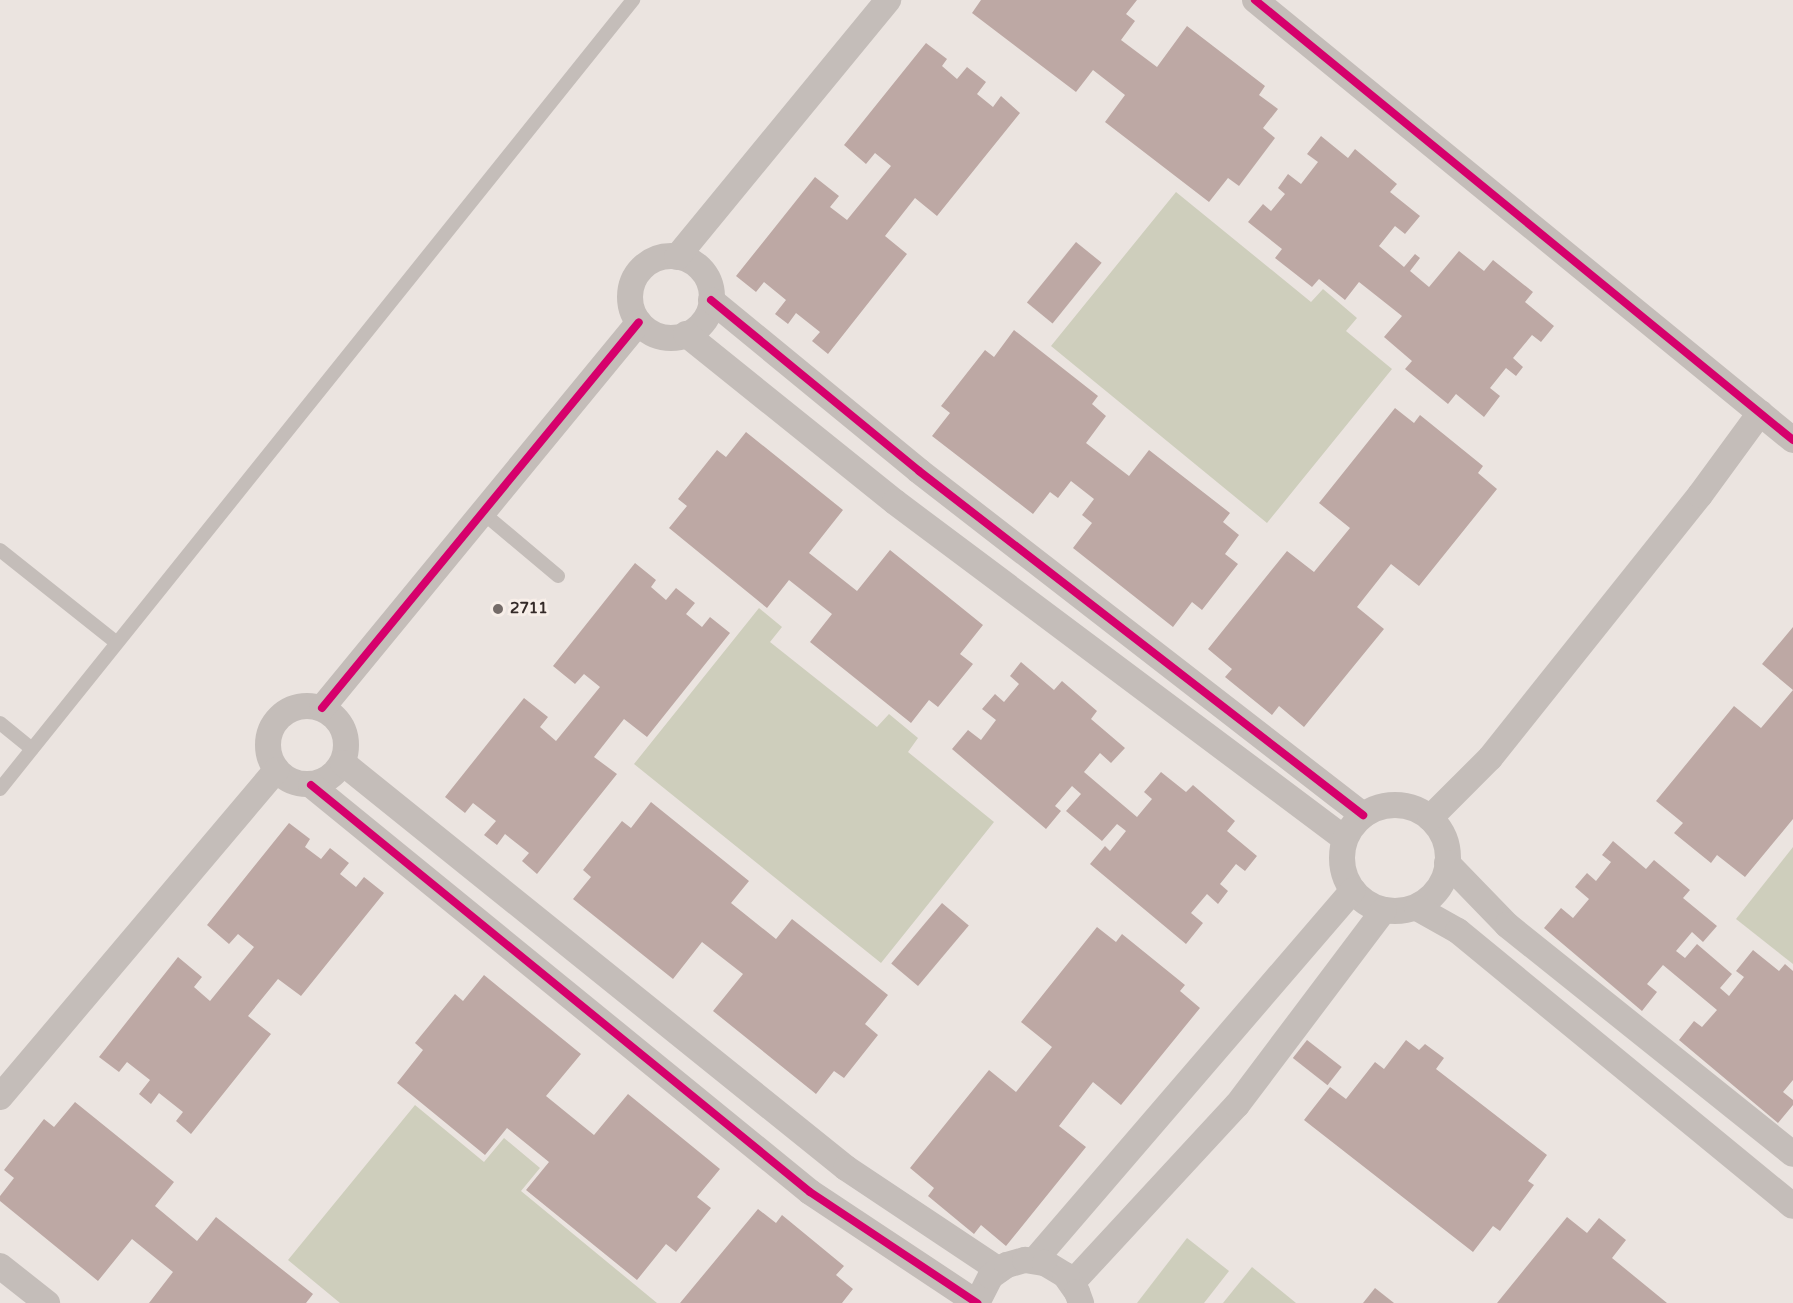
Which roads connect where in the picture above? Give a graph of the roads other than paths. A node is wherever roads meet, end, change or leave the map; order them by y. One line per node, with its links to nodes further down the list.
1 (633, 0): 13 (lane)
2 (888, 0): 4 (street)
3 (1255, 0): 8 (street)
4 (677, 256): 5 (street); 6 (street)
5 (711, 300): 7 (street); 21 (street)
6 (639, 322): 7 (street); 10 (street)
7 (686, 334): 23 (street)
8 (1760, 413): 9 (street); 22 (street)
9 (1793, 440)
10 (483, 513): 12 (lane); 14 (street)
11 (0, 550): 13 (lane)
12 (558, 576)
13 (117, 643): 16 (lane)
14 (322, 708): 17 (street); 18 (street)
15 (0, 723): 16 (lane)
16 (32, 749): 20 (lane)
17 (343, 763): 19 (street); 33 (street)
18 (276, 770): 19 (street); 28 (street)
19 (311, 785): 36 (street)
20 (0, 789)
21 (1364, 815): 22 (street); 23 (street)
22 (1430, 818): 24 (street)
23 (1345, 839): 25 (street)
24 (1448, 863): 26 (street); 29 (street)
25 (1353, 890): 27 (street); 31 (street)
26 (1417, 908): 27 (street); 30 (street)
27 (1384, 910): 34 (street)
28 (0, 1097)
29 (1793, 1154)
30 (1793, 1206)
31 (1034, 1261): 33 (street); 34 (street)
32 (0, 1266): 35 (street)
33 (999, 1270): 36 (street)
34 (1077, 1293)
35 (47, 1303)
36 (977, 1303)

